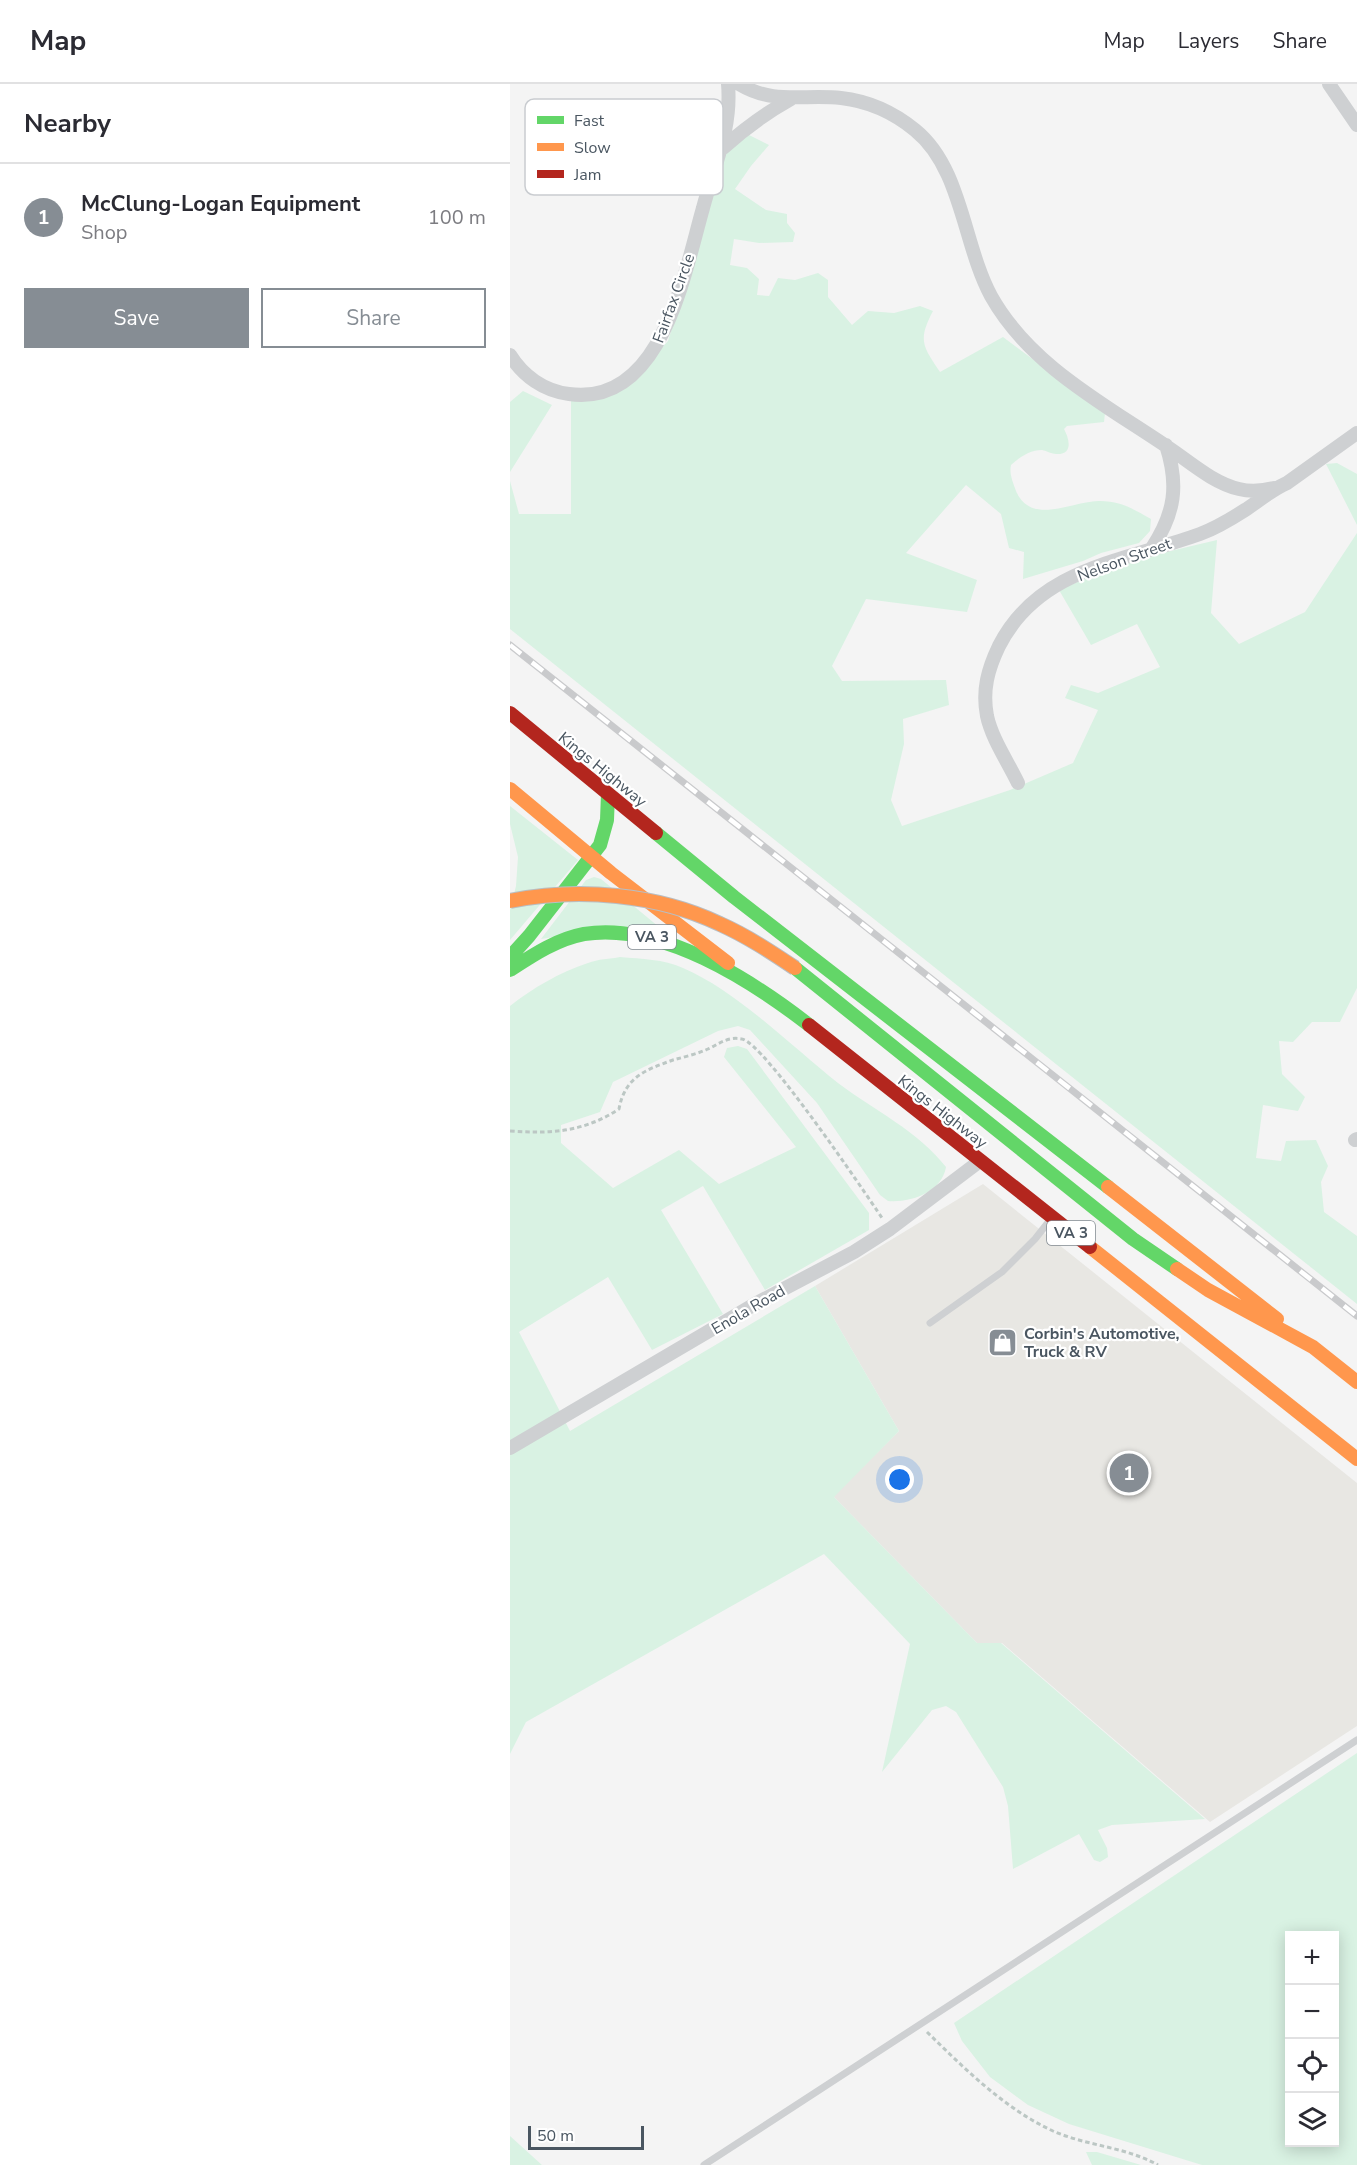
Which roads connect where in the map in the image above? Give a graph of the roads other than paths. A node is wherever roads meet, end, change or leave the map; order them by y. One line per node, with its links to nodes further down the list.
1 (728, 84): 6 (street, Fairfax Circle)
2 (739, 84): 4 (street)
3 (1329, 84): 5 (street)
4 (793, 98): 6 (street, Fairfax Circle); 10 (street)
5 (1357, 125)
6 (723, 148)
7 (706, 195): 8 (street, Fairfax Circle)
8 (510, 355)
9 (1357, 433): 11 (street, Nelson Street)
10 (1166, 445): 11 (street); 12 (street)
11 (1274, 488): 12 (street, Nelson Street)
12 (1152, 548): 14 (street, Nelson Street)
13 (510, 713): 16 (main road, Kings Highway)
14 (1018, 783)
15 (510, 789): 17 (main road, Kings Highway)
16 (608, 794): 17 (main road); 25 (main road, Kings Highway)
17 (592, 857): 19 (main road); 21 (main road, Kings Highway)
18 (510, 901): 25 (main road, VA 3, bridge)
19 (510, 957)
20 (510, 970): 21 (main road, VA 3)
21 (786, 1007): 22 (main road, Kings Highway / VA 3)
22 (980, 1161): 23 (main road, Kings Highway / VA 3); 27 (street, Enola Road)
23 (1052, 1218): 24 (lane); 28 (main road, Kings Highway / VA 3)
24 (930, 1323)
25 (1313, 1347): 26 (main road, Kings Highway / VA 3)
26 (1357, 1382)
27 (510, 1448)
28 (1357, 1459)
29 (1357, 1740): 30 (lane)
30 (704, 2165)

